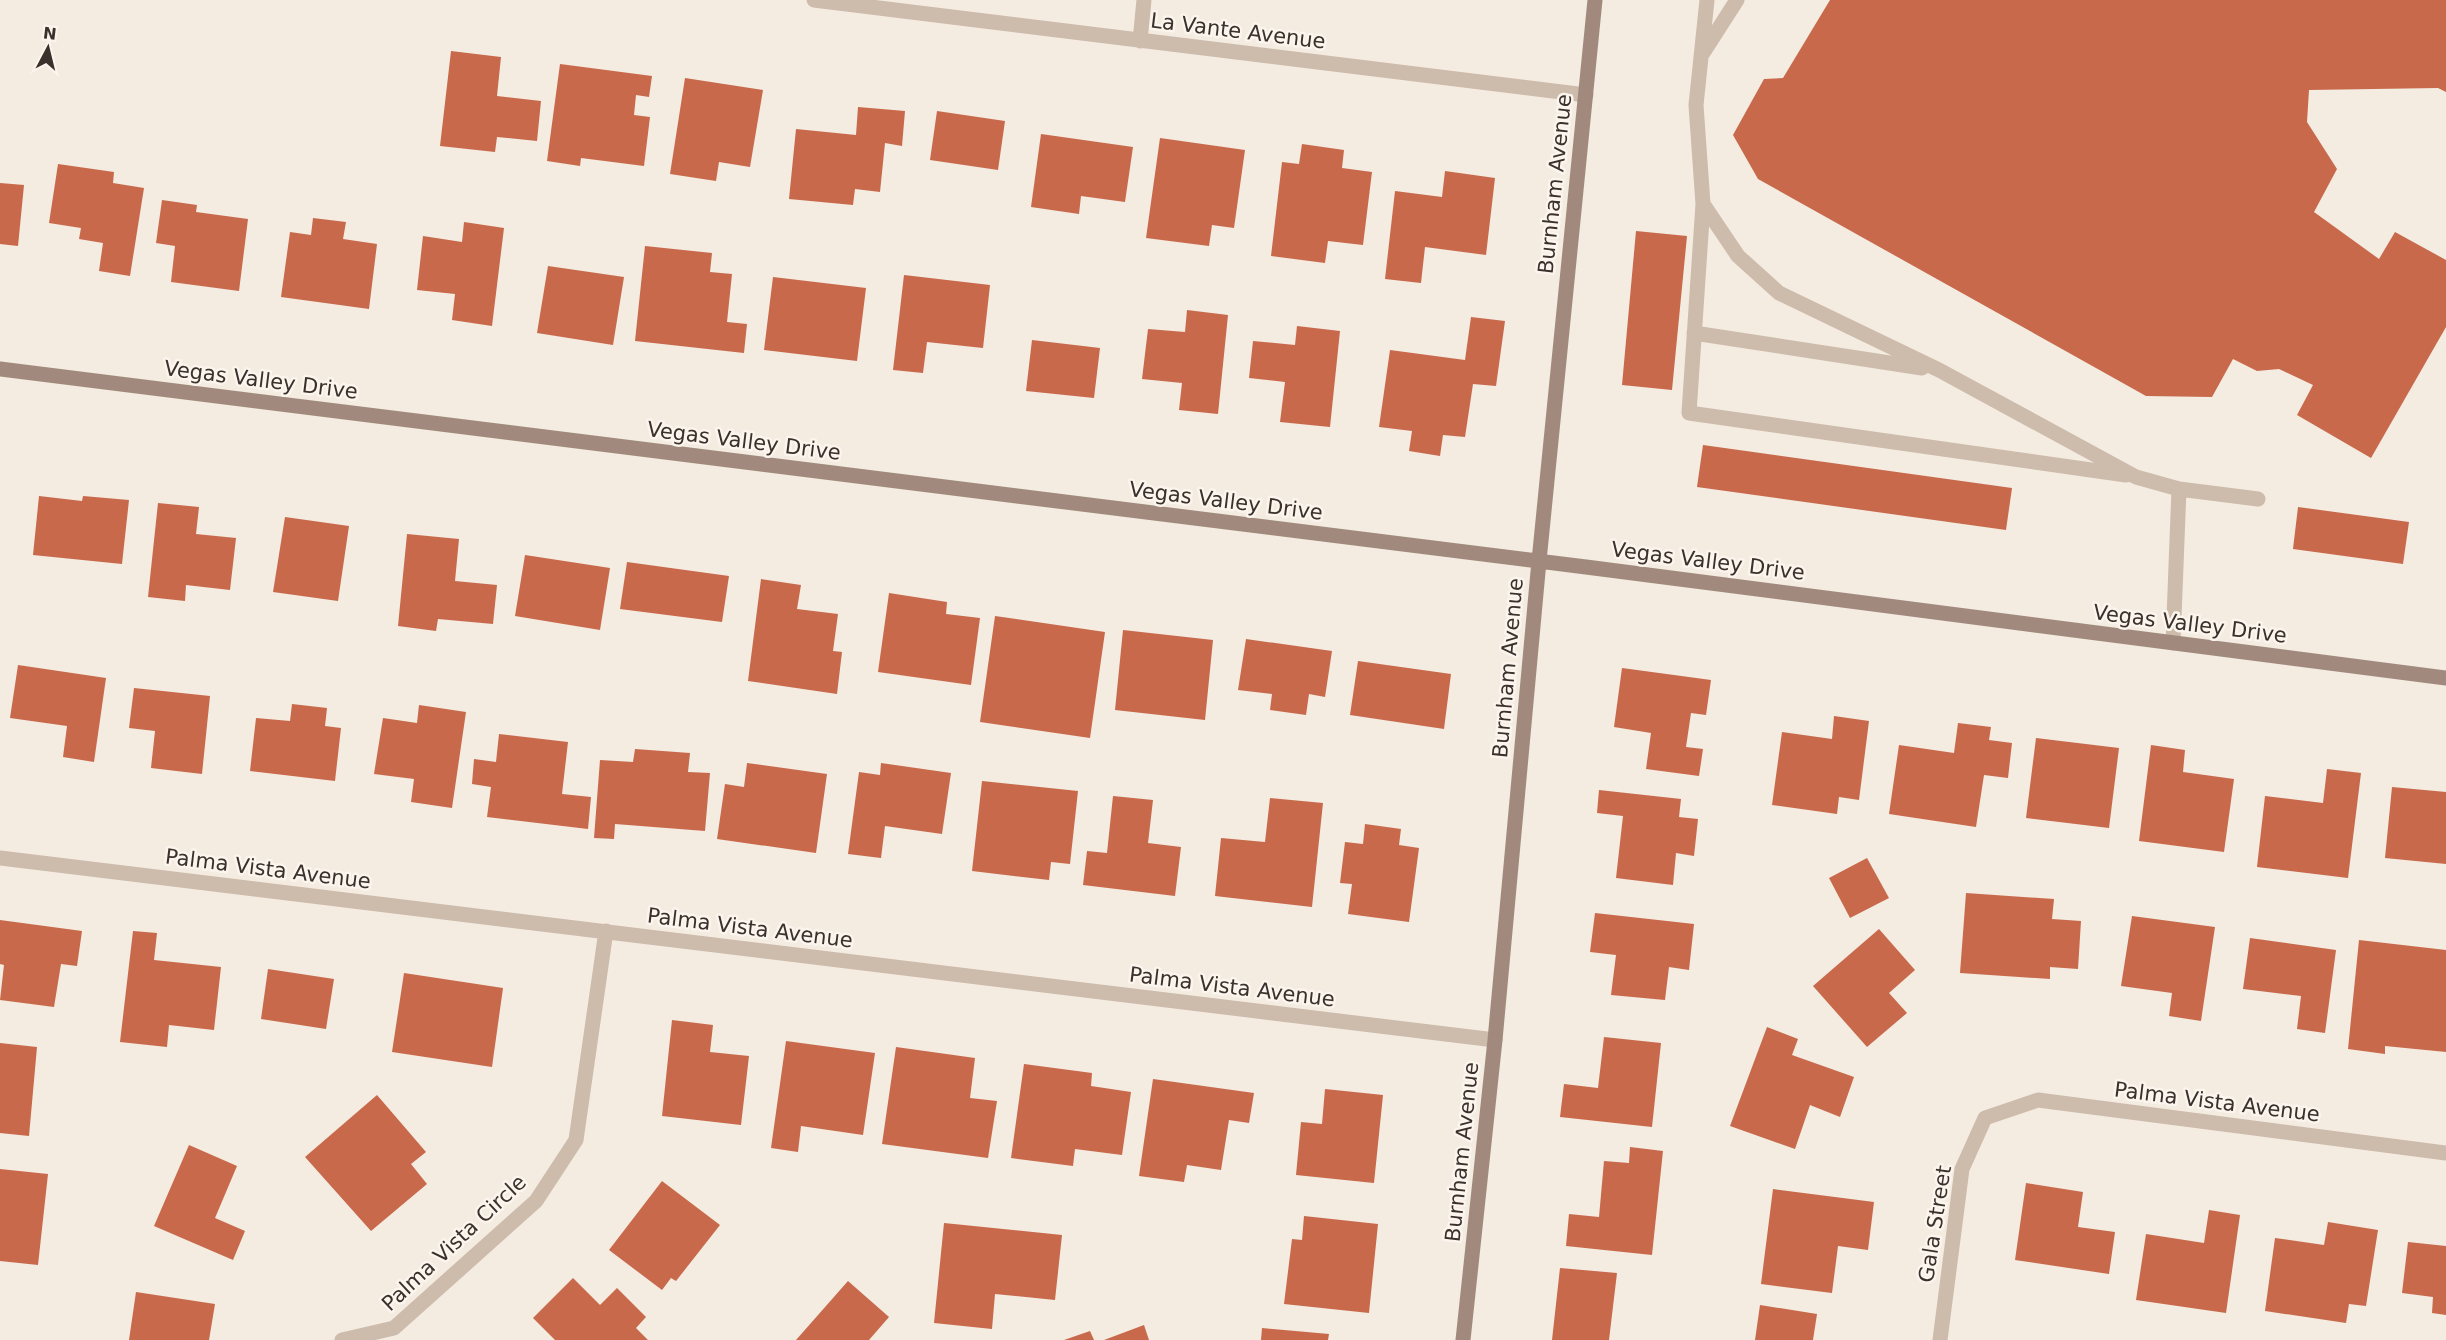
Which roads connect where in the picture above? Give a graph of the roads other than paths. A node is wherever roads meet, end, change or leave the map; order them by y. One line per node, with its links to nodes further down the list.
1 (814, 0): 6 (street, La Vante Avenue)
2 (1144, 0): 6 (street)
3 (1595, 0): 8 (street, Burnham Avenue)
4 (1707, 0): 7 (street)
5 (1737, 0): 7 (street)
6 (1140, 40): 8 (street, La Vante Avenue)
7 (1701, 55): 9 (street)
8 (1586, 95): 16 (street, Burnham Avenue)
9 (1703, 204): 10 (street); 12 (street)
10 (1694, 333): 12 (street); 13 (street)
11 (0, 369): 16 (street, Vegas Valley Drive)
12 (1939, 370): 13 (street)
13 (2136, 477): 14 (street)
14 (2179, 489): 15 (street); 17 (street)
15 (2258, 499)
16 (1539, 561): 17 (street, Vegas Valley Drive); 21 (street, Burnham Avenue)
17 (2173, 643): 18 (street, Vegas Valley Drive)
18 (2446, 678)
19 (0, 858): 20 (street, Palma Vista Avenue)
20 (606, 931): 21 (street, Palma Vista Avenue); 24 (street, Palma Vista Circle)
21 (1495, 1040): 25 (street, Burnham Avenue)
22 (1985, 1118): 23 (street, Palma Vista Avenue); 26 (street, Gala Street)
23 (2446, 1153)
24 (342, 1340)
25 (1462, 1340)
26 (1940, 1340)

